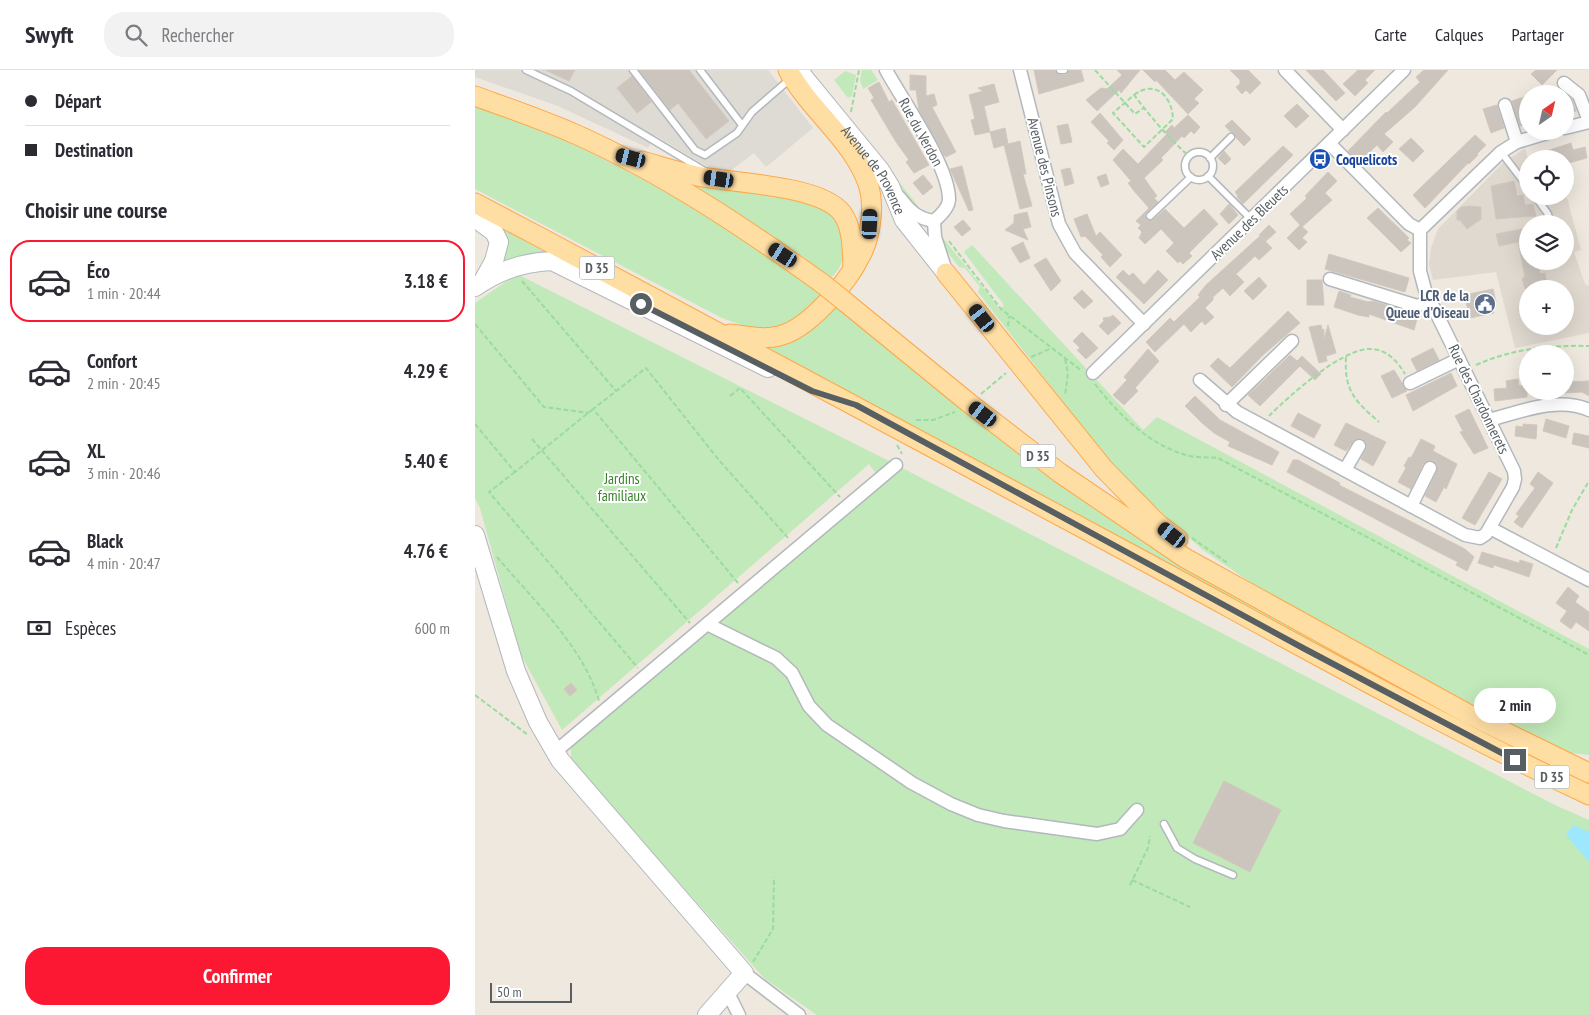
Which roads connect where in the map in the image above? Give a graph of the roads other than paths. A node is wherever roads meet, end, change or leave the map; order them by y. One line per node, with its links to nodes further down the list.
1 (526, 70): 26 (lane)
2 (633, 70): 13 (lane)
3 (700, 70): 13 (lane)
4 (886, 70): 32 (street, Rue du Verdon)
5 (1020, 70): 39 (street, Avenue des Pinsons)
6 (1285, 70): 15 (street)
7 (1404, 70): 15 (street, Avenue des Bleuets)
8 (792, 73): 13 (lane); 27 (street, Avenue de Provence); 34 (main road)
9 (1564, 83): 12 (street)
10 (475, 96): 21 (main road, D 35)
11 (1505, 105): 18 (street)
12 (1589, 121): 14 (street)
13 (742, 125)
14 (1574, 125)
15 (1343, 130): 19 (street, Avenue des Bleuets)
16 (1231, 137): 22 (lane)
17 (1524, 140): 18 (street)
18 (1517, 142): 20 (street)
19 (1329, 143): 31 (street, Avenue des Bleuets); 33 (street)
20 (1501, 152): 24 (lane); 33 (street)
21 (616, 155): 26 (main road, D 35); 58 (main road, D 35, bridge)
22 (1210, 158): 23 (lane); 25 (lane)
23 (1209, 176): 25 (lane); 31 (lane)
24 (1519, 176)
25 (1191, 177): 29 (lane)
26 (719, 179): 34 (main road, D 35)
27 (890, 186): 32 (street); 35 (street, Avenue de Provence)
28 (475, 203): 40 (main road, D 35)
29 (1150, 216)
30 (475, 218): 37 (street)
31 (1251, 220): 39 (street, Avenue des Bleuets)
32 (934, 221): 35 (street)
33 (1420, 230): 38 (street, Rue des Chardonnerets)
34 (853, 268): 40 (main road, D 35)
35 (946, 272): 58 (main road)
36 (1329, 279): 38 (street)
37 (479, 284): 46 (street)
38 (1430, 301): 42 (street, Rue des Chardonnerets)
39 (1144, 324): 43 (street, Avenue des Bleuets)
40 (719, 333): 46 (main road, D 35)
41 (1292, 341): 47 (street)
42 (1462, 365): 45 (street); 49 (street, Rue des Chardonnerets)
43 (1093, 378)
44 (1200, 380): 47 (street)
45 (1410, 383)
46 (856, 405): 62 (main road, D 35)
47 (1226, 405): 53 (street)
48 (1589, 410): 49 (street)
49 (1489, 420): 55 (street, Rue des Chardonnerets)
50 (1359, 446): 53 (street)
51 (896, 465): 59 (street)
52 (1430, 468): 54 (street)
53 (1345, 470): 54 (street)
54 (1411, 506): 55 (street)
55 (1490, 528): 57 (street)
56 (475, 536): 60 (street)
57 (1589, 580)
58 (1246, 592): 61 (main road, D 35)
59 (707, 624): 60 (street); 63 (street)
60 (553, 749): 66 (street)
61 (1589, 773)
62 (1589, 795)
63 (1137, 810)
64 (1164, 824): 65 (lane)
65 (1233, 875)
66 (744, 973): 67 (street); 70 (street)
67 (727, 991): 68 (street); 69 (street)
68 (707, 1015)
69 (739, 1015)
70 (799, 1015)

